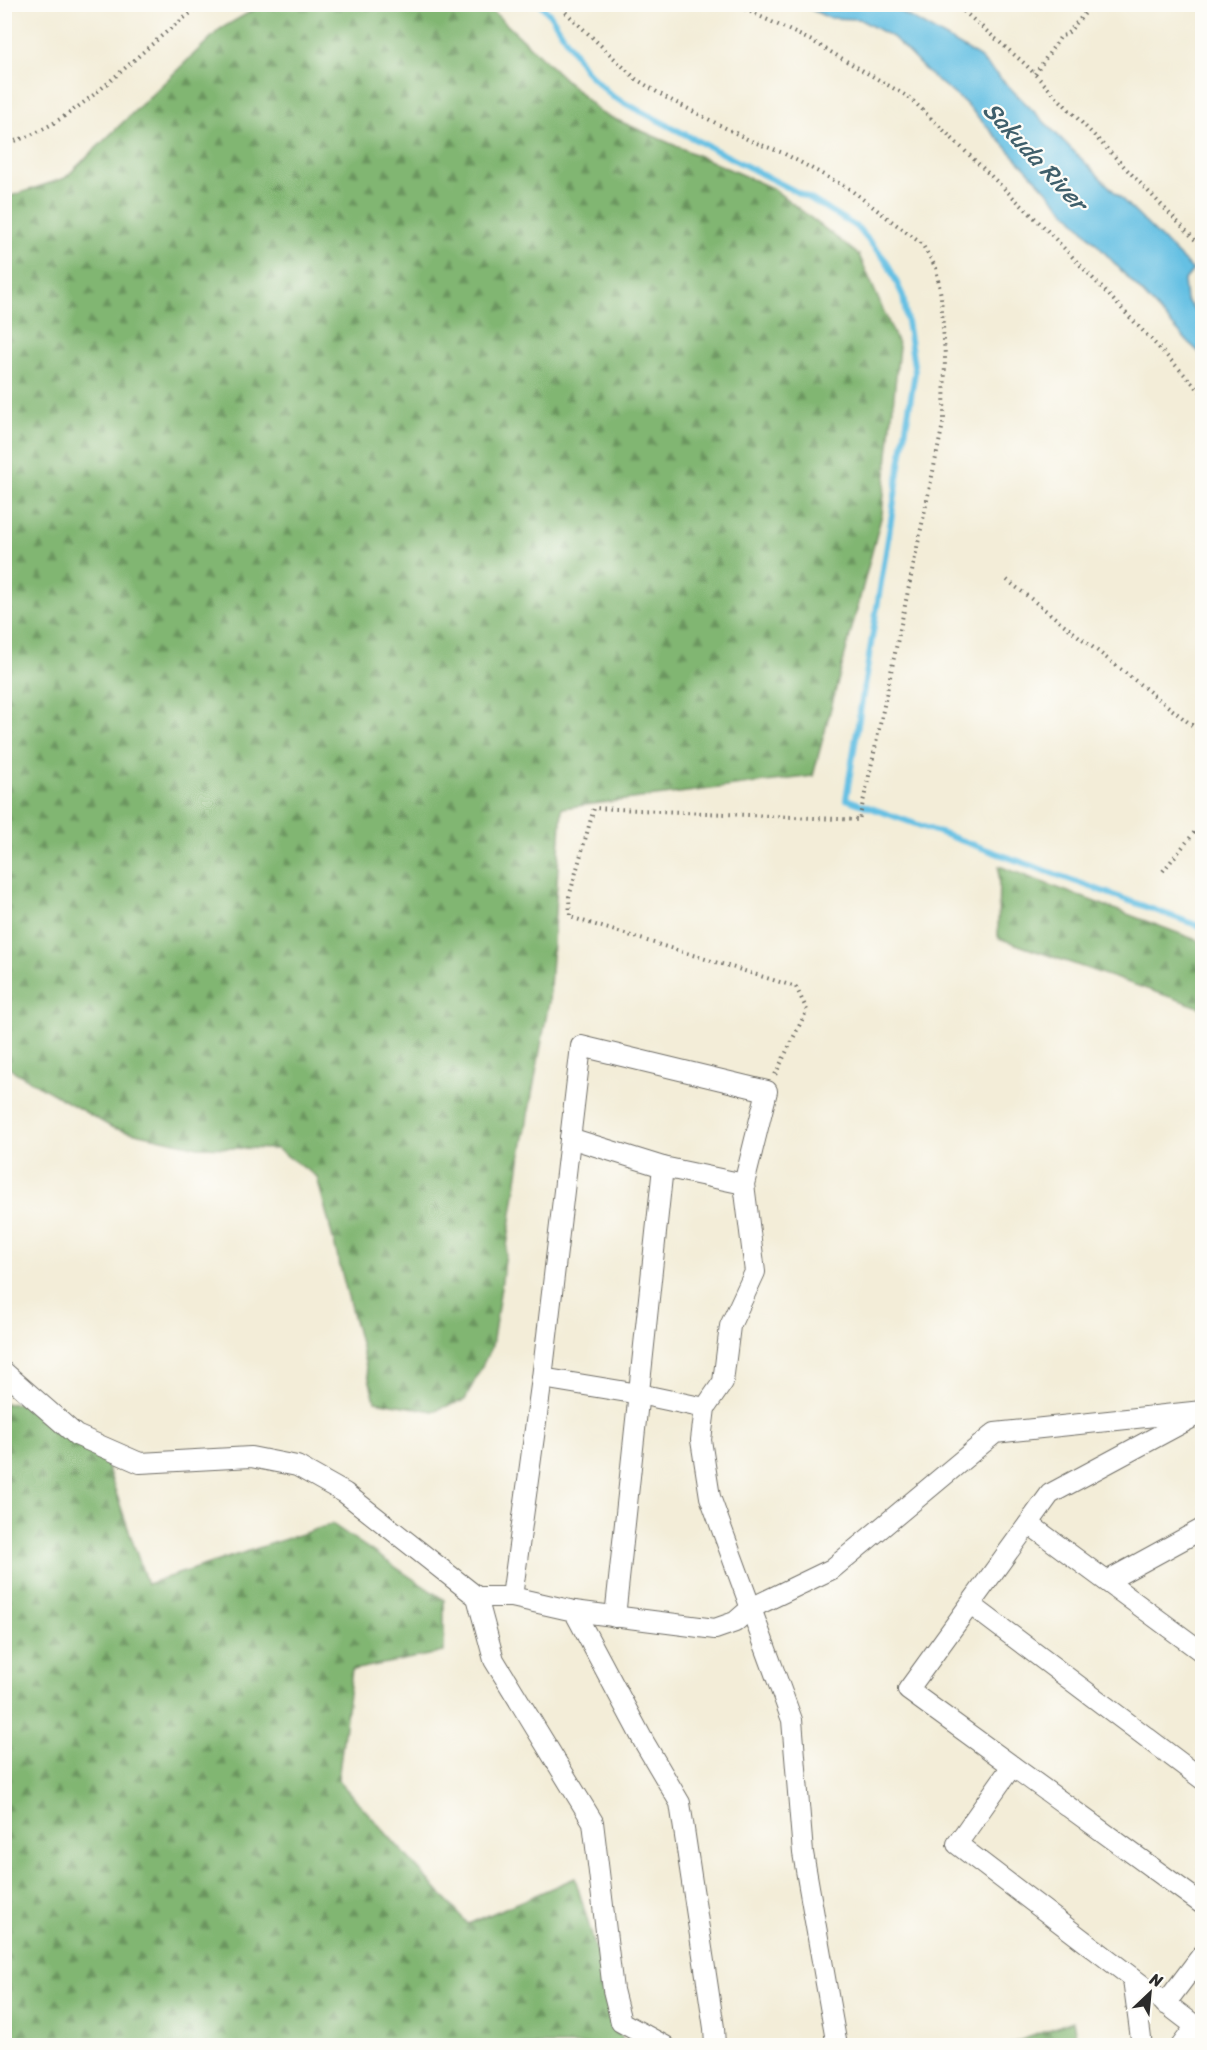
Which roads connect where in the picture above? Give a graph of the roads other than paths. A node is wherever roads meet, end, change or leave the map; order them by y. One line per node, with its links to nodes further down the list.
1 (570, 1138): 2 (street); 3 (street); 5 (street)
2 (663, 1167): 3 (street); 6 (street)
3 (744, 1184): 7 (street)
4 (4, 1372): 13 (street)
5 (542, 1378): 6 (street); 12 (street)
6 (639, 1394): 7 (street); 17 (street)
7 (705, 1408): 15 (street)
8 (1203, 1411): 9 (street); 15 (street)
9 (1029, 1524): 11 (street); 14 (street)
10 (1203, 1529): 11 (street)
11 (1107, 1581): 18 (street)
12 (512, 1597): 13 (street); 16 (street)
13 (477, 1598): 26 (street)
14 (971, 1605): 19 (street); 20 (street)
15 (751, 1608): 17 (street); 28 (street)
16 (574, 1611): 17 (street); 27 (street)
17 (615, 1617)
18 (1203, 1652)
19 (1012, 1766): 21 (street); 23 (street)
20 (1203, 1779)
21 (1203, 1904)
22 (1203, 1955): 24 (street)
23 (1133, 1979): 24 (street); 29 (street)
24 (1166, 2004): 25 (street)
25 (1199, 2028): 30 (street)
26 (665, 2046)
27 (715, 2046)
28 (837, 2046)
29 (1142, 2046)
30 (1181, 2046)

